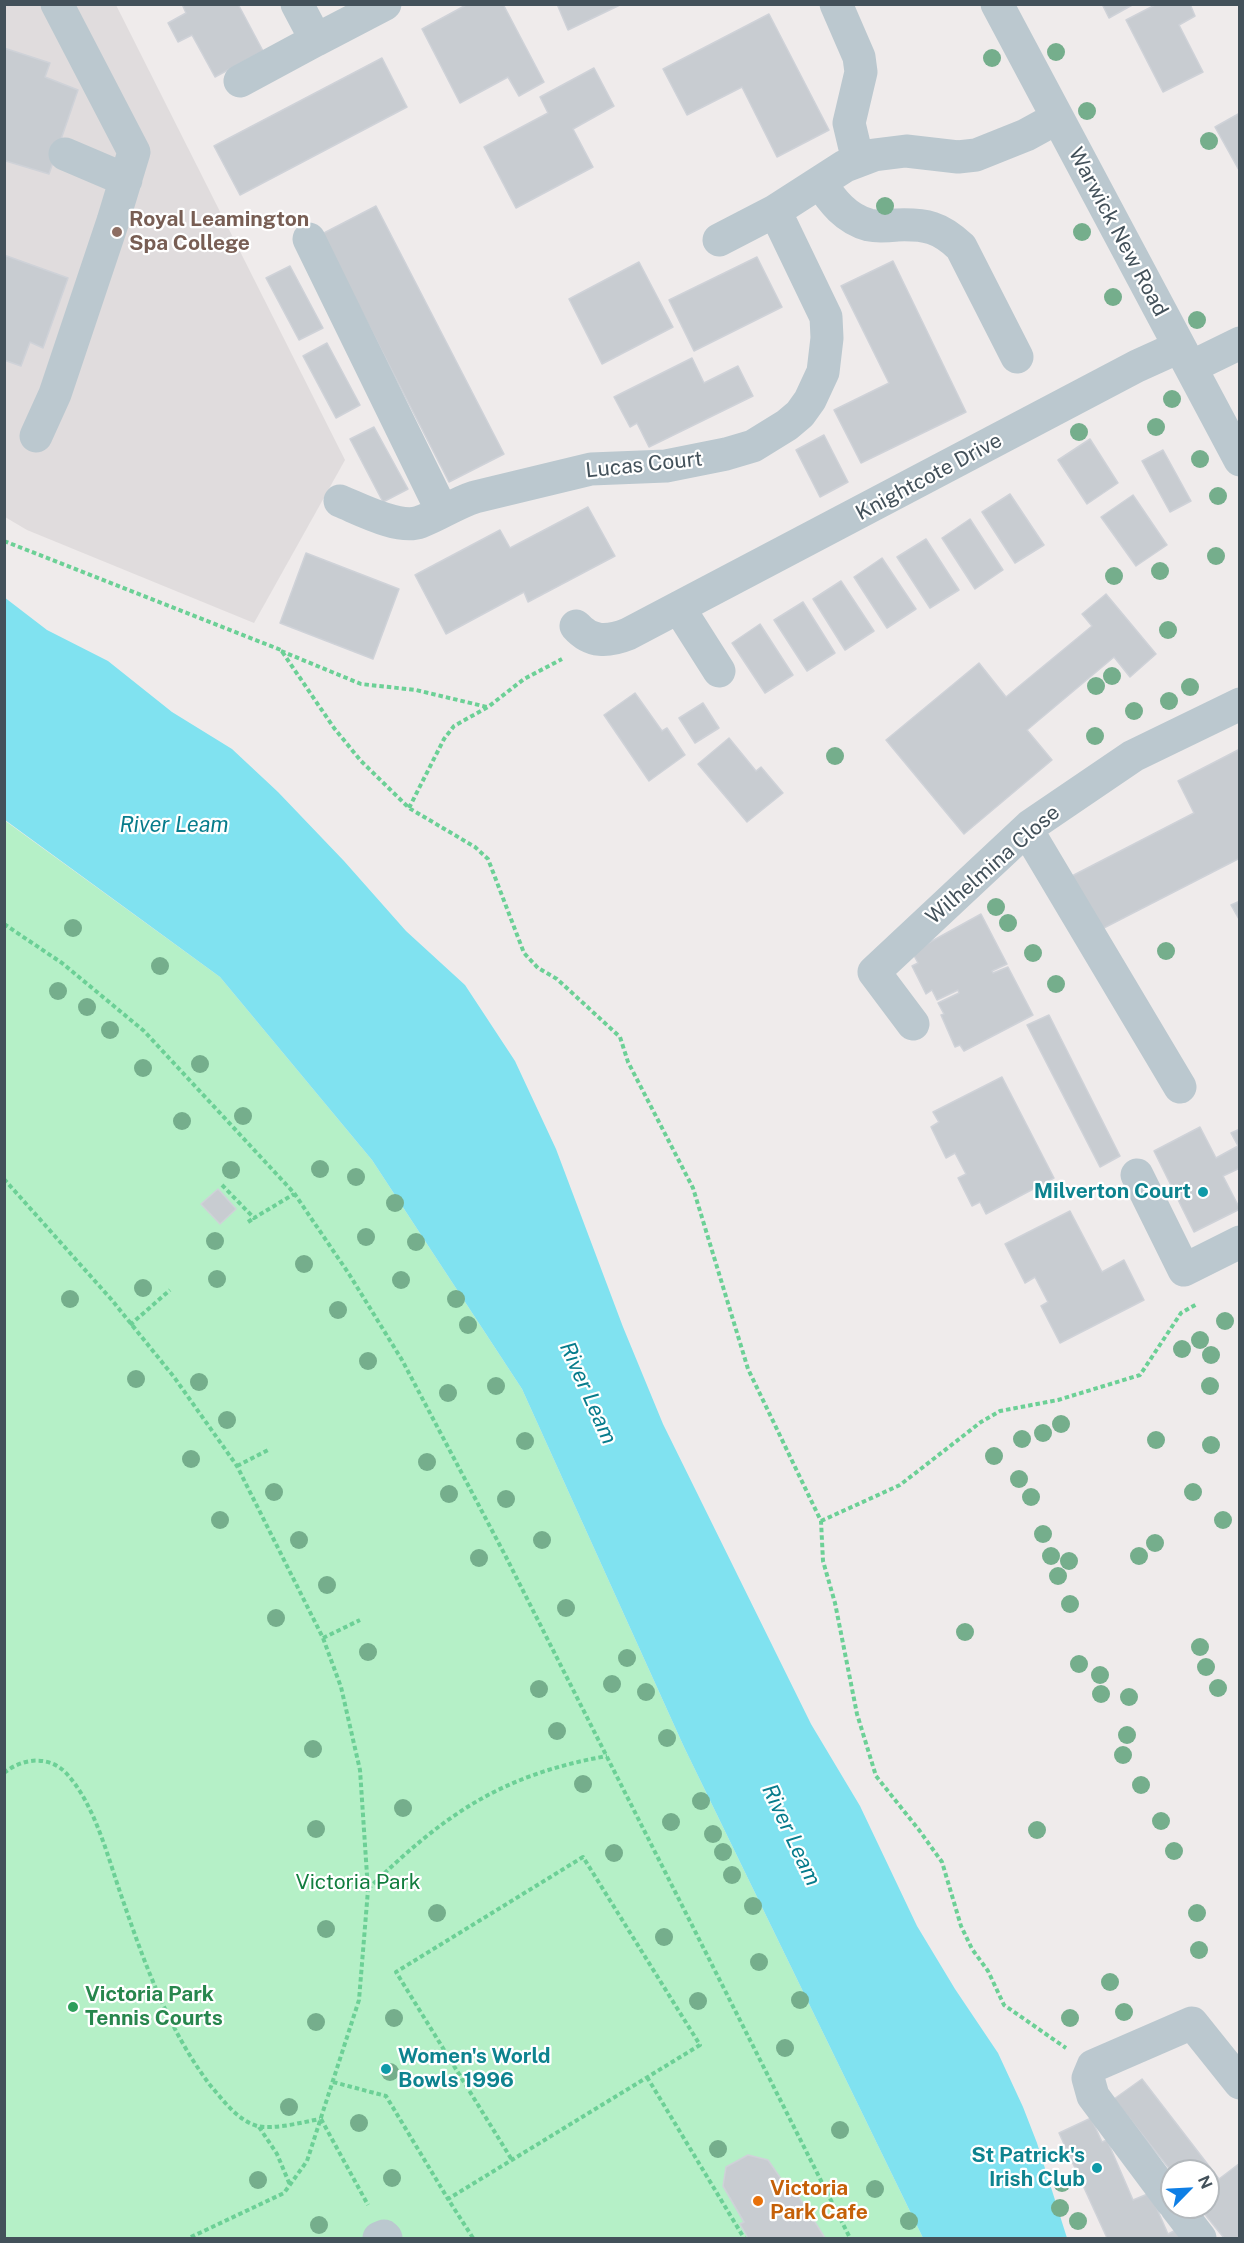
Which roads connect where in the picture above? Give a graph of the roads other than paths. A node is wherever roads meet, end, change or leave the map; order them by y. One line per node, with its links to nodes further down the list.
1 (57, 4): 11 (street)
2 (297, 4): 6 (street)
3 (386, 4): 6 (street)
4 (836, 4): 10 (street)
5 (997, 4): 8 (street, Warwick New Road)
6 (316, 40): 7 (street)
7 (240, 81)
8 (1057, 118): 10 (street); 18 (street, Warwick New Road)
9 (65, 154): 11 (street)
10 (858, 161): 12 (street)
11 (126, 180): 19 (street)
12 (820, 183): 13 (street); 17 (street)
13 (775, 211): 15 (street); 22 (street, Lucas Court)
14 (309, 239): 22 (street)
15 (719, 240)
16 (1239, 343): 18 (street, Knightcote Drive)
17 (1017, 357)
18 (1185, 357): 20 (street, Warwick New Road); 23 (street, Knightcote Drive)
19 (36, 436)
20 (1239, 460)
21 (340, 501): 22 (street, Lucas Court)
22 (442, 511)
23 (679, 608): 24 (street, Knightcote Drive); 25 (street)
24 (576, 626)
25 (718, 671)
26 (1239, 704): 27 (street, Wilhelmina Close)
27 (1027, 830): 28 (street, Wilhelmina Close); 29 (street)
28 (913, 1024)
29 (1180, 1087)
30 (1137, 1175): 31 (street)
31 (1239, 1242)
32 (1239, 2083): 33 (street)
33 (1160, 2186)
34 (1185, 2219): 35 (street)
35 (1200, 2238)

